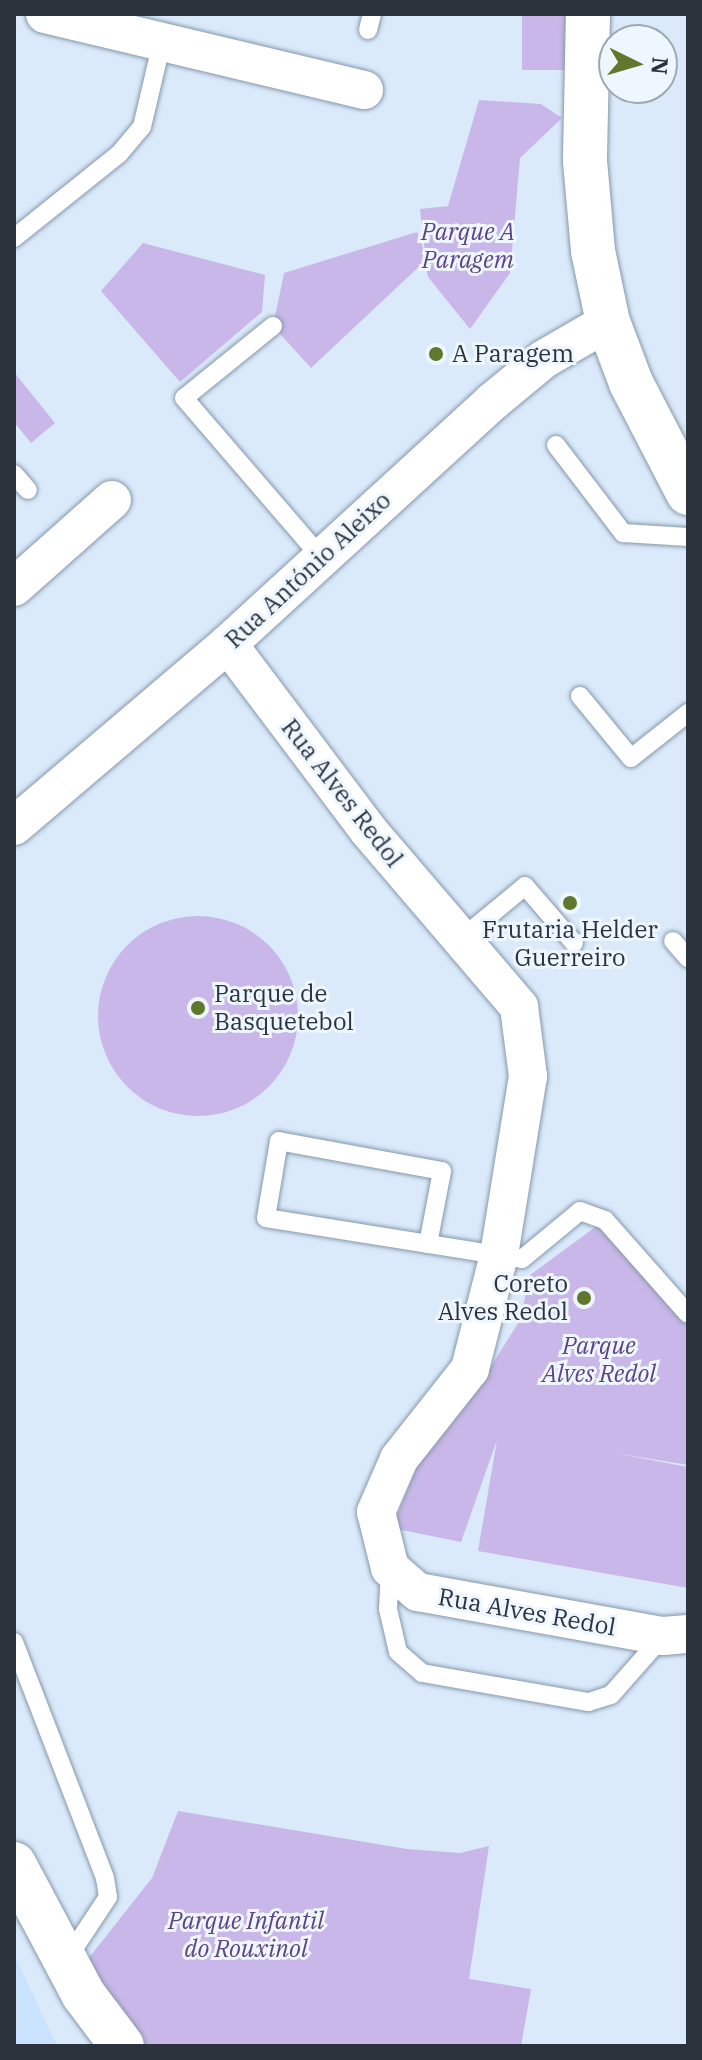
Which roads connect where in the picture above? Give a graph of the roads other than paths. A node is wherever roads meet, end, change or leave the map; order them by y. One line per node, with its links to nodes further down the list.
1 (45, 14): 3 (street)
2 (588, 14): 6 (street)
3 (162, 42): 4 (street); 5 (lane)
4 (364, 90)
5 (14, 238)
6 (608, 322): 11 (street); 14 (street, Rua António Aleixo)
7 (273, 326): 14 (lane)
8 (556, 445): 13 (lane)
9 (14, 474): 10 (lane)
10 (28, 490)
11 (688, 493)
12 (112, 500): 15 (street)
13 (688, 537)
14 (321, 557): 16 (street, Rua António Aleixo)
15 (14, 587)
16 (228, 644): 19 (street, Rua António Aleixo); 20 (street, Rua Alves Redol)
17 (580, 696): 18 (lane)
18 (688, 713)
19 (14, 826)
20 (461, 939): 22 (lane); 25 (street, Rua Alves Redol)
21 (673, 941): 23 (lane)
22 (574, 943)
23 (688, 958)
24 (428, 1244): 24 (lane); 25 (lane)
25 (499, 1255): 26 (lane); 27 (street, Rua Alves Redol)
26 (688, 1314)
27 (390, 1568): 28 (street, Rua Alves Redol); 28 (lane)
28 (675, 1635)
29 (14, 1642): 31 (lane)
30 (14, 1864): 31 (street)
31 (65, 1961): 32 (street)
32 (122, 2046)

